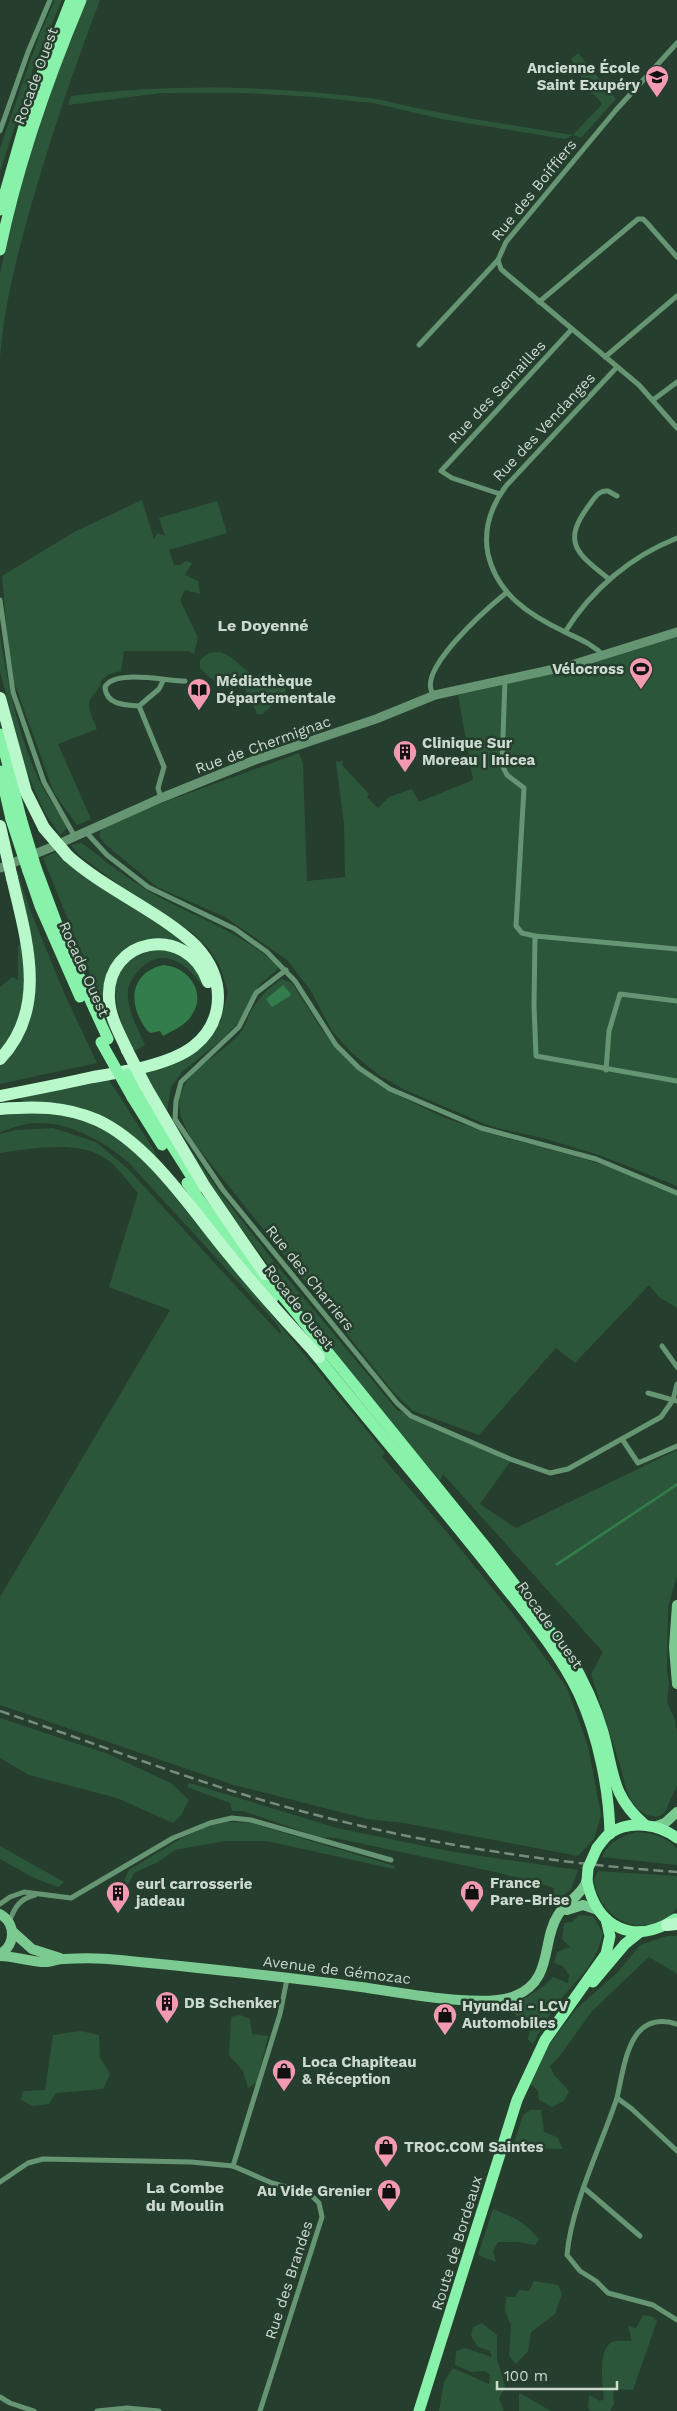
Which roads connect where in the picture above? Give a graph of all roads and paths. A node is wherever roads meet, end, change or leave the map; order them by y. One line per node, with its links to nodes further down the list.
1 (50, 0): 5 (street)
2 (70, 0): 6 (main road, Rocade Ouest)
3 (80, 0): 8 (main road, Rocade Ouest)
4 (677, 43): 11 (street, Rue des Boiffiers)
5 (0, 131)
6 (0, 210)
7 (677, 247): 9 (street)
8 (0, 250)
9 (672, 251): 10 (street); 13 (street)
10 (677, 257)
11 (498, 260): 13 (street, Rue des Boiffiers); 15 (street)
12 (677, 296): 16 (street)
13 (539, 302): 14 (street, Rue des Boiffiers)
14 (572, 329): 16 (street, Rue des Boiffiers); 21 (street, Rue des Semailles)
15 (419, 345)
16 (605, 356): 17 (street, Rue des Boiffiers)
17 (617, 367): 19 (street, Rue des Boiffiers); 21 (street, Rue des Vendanges)
18 (677, 382): 19 (street)
19 (654, 400): 20 (street, Rue des Boiffiers)
20 (677, 428)
21 (500, 494): 25 (street, Rue des Vendanges)
22 (617, 496): 24 (street)
23 (677, 538): 24 (street)
24 (609, 579): 27 (street)
25 (506, 593): 27 (street, Rue des Vendanges); 33 (street)
26 (0, 600): 41 (street)
27 (565, 632): 29 (street, Rue des Vendanges)
28 (677, 632): 29 (street, Rue de Chermignac)
29 (604, 656): 30 (street, Rue de Chermignac)
30 (506, 679): 33 (street, Rue de Chermignac); 45 (street)
31 (163, 681): 32 (street); 35 (street); 35 (street)
32 (185, 681)
33 (435, 696): 38 (street, Rue de Chermignac)
34 (0, 698): 54 (highway, bridge)
35 (139, 706): 38 (street)
36 (0, 734): 39 (main road, Rocade Ouest)
37 (0, 771): 39 (main road, Rocade Ouest)
38 (161, 798): 40 (street, Rue de Chermignac)
39 (8, 822): 49 (highway, bridge); 53 (main road, Rocade Ouest, bridge)
40 (86, 832): 41 (street, Rue de Chermignac); 47 (street)
41 (75, 837): 42 (street, Rue de Chermignac)
42 (65, 841)
43 (52, 846): 44 (street)
44 (3, 867)
45 (536, 936): 46 (street); 50 (street)
46 (677, 949)
47 (286, 970): 56 (street); 64 (street, Rue des Charriers)
48 (677, 1001): 50 (street)
49 (0, 1059)
50 (606, 1070): 51 (street)
51 (677, 1081)
52 (0, 1090): 53 (highway, bridge)
53 (139, 1092): 57 (highway); 59 (main road, Rocade Ouest)
54 (0, 1096)
55 (0, 1109): 59 (highway)
56 (677, 1192)
57 (265, 1274): 71 (main road, Rocade Ouest)
58 (662, 1346): 60 (street)
59 (319, 1357): 72 (main road, Rocade Ouest)
60 (677, 1368)
61 (677, 1384): 63 (street)
62 (648, 1393): 63 (street)
63 (675, 1401): 64 (street, Rue des Charriers)
64 (622, 1439): 65 (street)
65 (677, 1446)
66 (677, 1605): 67 (main road)
67 (676, 1625): 68 (main road)
68 (675, 1646): 69 (main road)
69 (677, 1684)
70 (677, 1812): 71 (main road)
71 (649, 1826): 72 (main road); 73 (main road)
72 (610, 1834): 75 (main road, bridge)
73 (677, 1838)
74 (391, 1860): 76 (street)
75 (587, 1881): 79 (main road, Route de Bordeaux); 80 (main road)
76 (41, 1894): 77 (street); 82 (street)
77 (0, 1904)
78 (0, 1914): 82 (main road, Avenue de Gémozac)
79 (602, 1914): 80 (main road); 83 (main road); 87 (main road, Route de Bordeaux)
80 (558, 1916): 86 (main road, Avenue de Gémozac)
81 (674, 1922): 83 (main road)
82 (11, 1926): 84 (main road); 85 (main road, Avenue de Gémozac)
83 (640, 1932): 87 (main road, Route de Bordeaux)
84 (0, 1955): 85 (main road, Avenue de Gémozac)
85 (61, 1959): 86 (main road, Avenue de Gémozac)
86 (287, 1979): 91 (street)
87 (569, 2006): 101 (main road, Route de Bordeaux)
88 (677, 2024): 89 (street)
89 (617, 2098): 90 (street); 93 (street)
90 (677, 2151)
91 (233, 2166): 92 (street, Rue des Brandes); 100 (street, Rue des Brandes)
92 (0, 2182)
93 (584, 2188): 94 (street); 95 (street)
94 (640, 2236)
95 (677, 2320)
96 (0, 2397): 97 (street)
97 (34, 2411)
98 (97, 2411): 99 (street)
99 (158, 2411)
100 (260, 2411)
101 (420, 2411)

